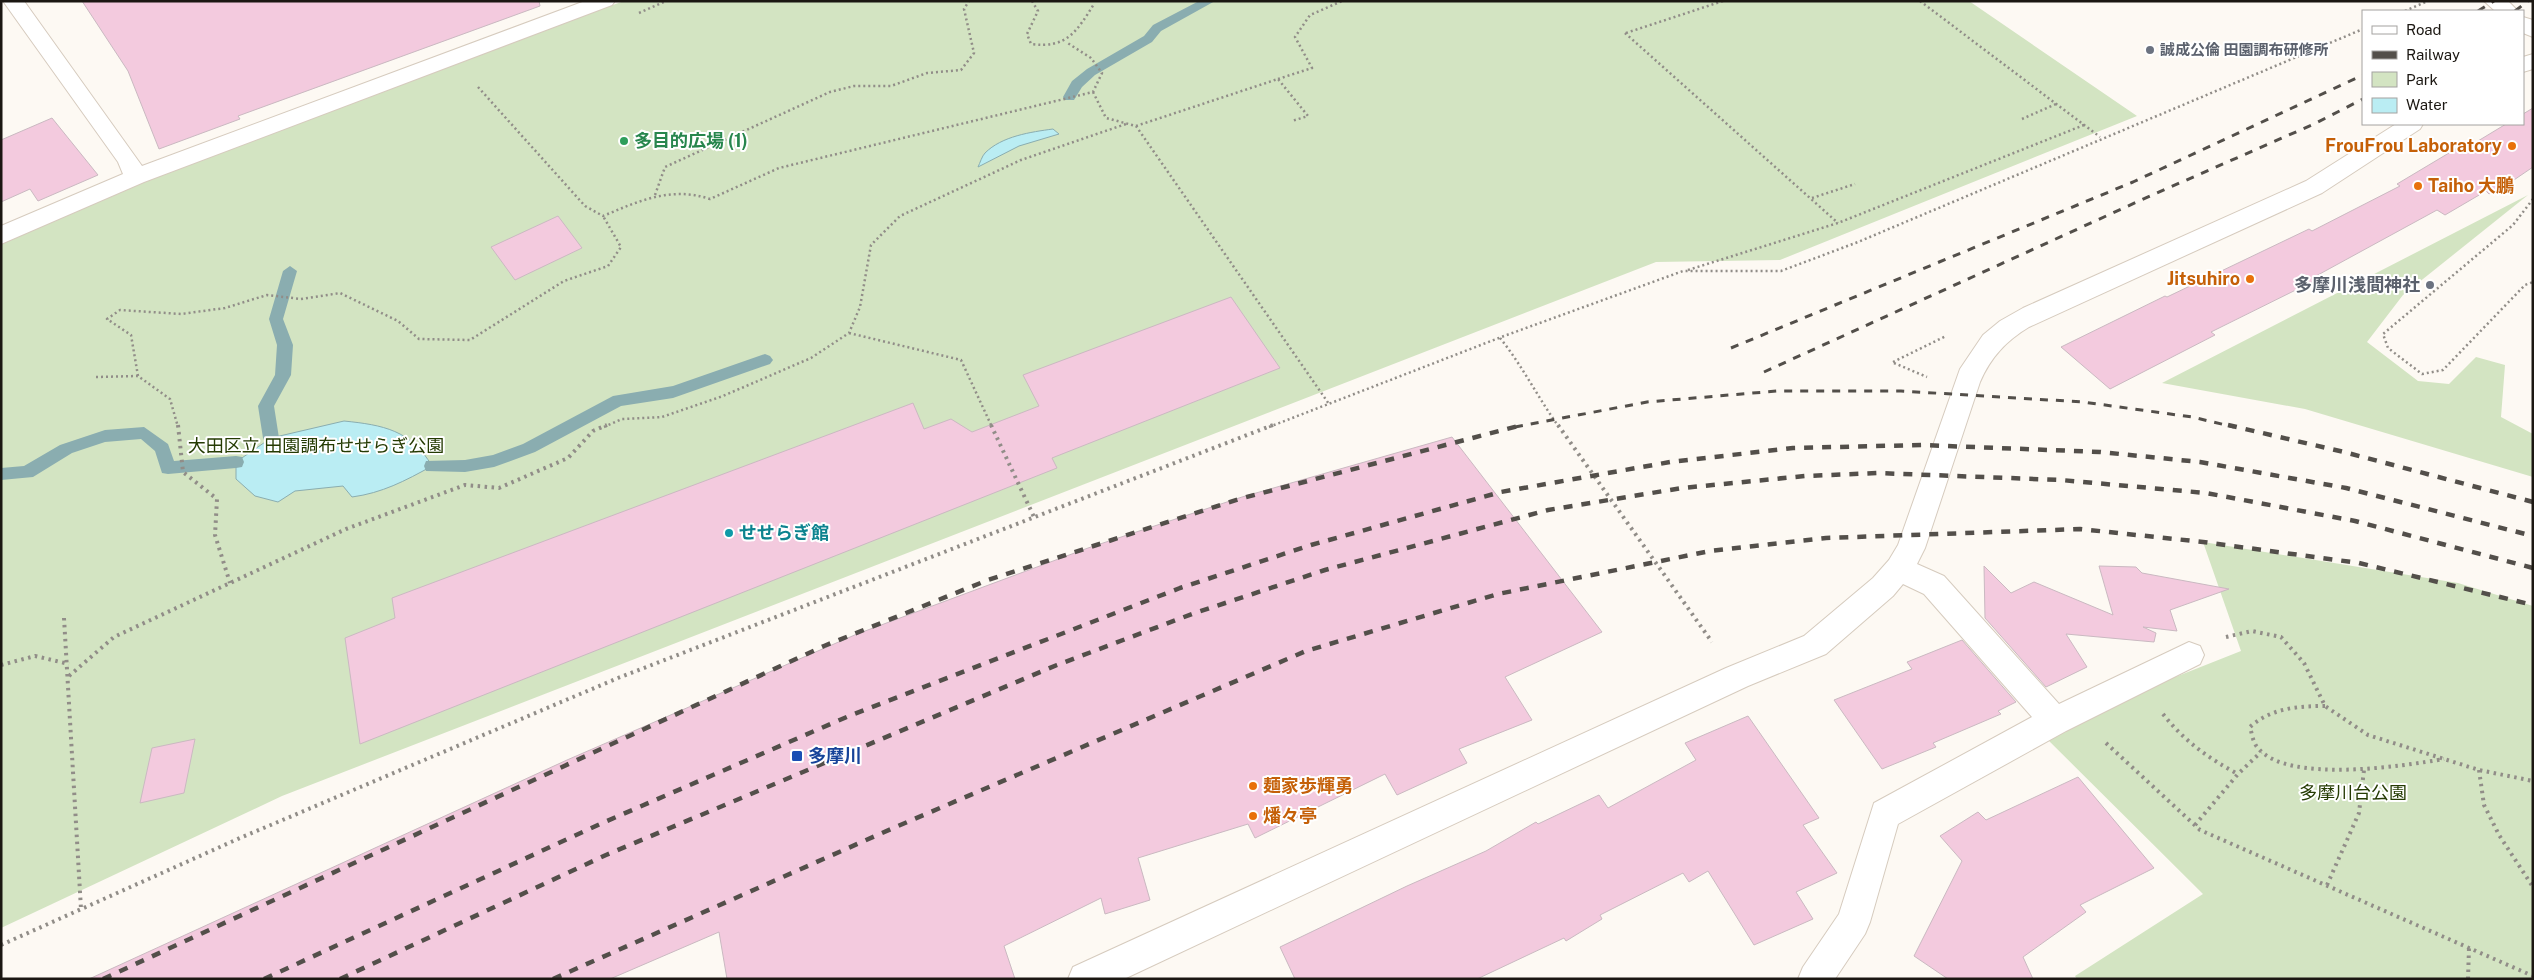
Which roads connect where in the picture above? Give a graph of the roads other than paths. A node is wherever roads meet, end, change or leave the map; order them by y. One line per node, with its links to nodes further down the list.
1 (13, 1): 6 (street)
2 (2494, 1): 4 (street)
3 (593, 3): 6 (street)
4 (2507, 10)
5 (2410, 125): 8 (street)
6 (136, 177): 7 (street)
7 (1, 236)
8 (1899, 569): 10 (street); 11 (street)
9 (2180, 659): 10 (street)
10 (2064, 717): 12 (street)
11 (1106, 974)
12 (1815, 979)

